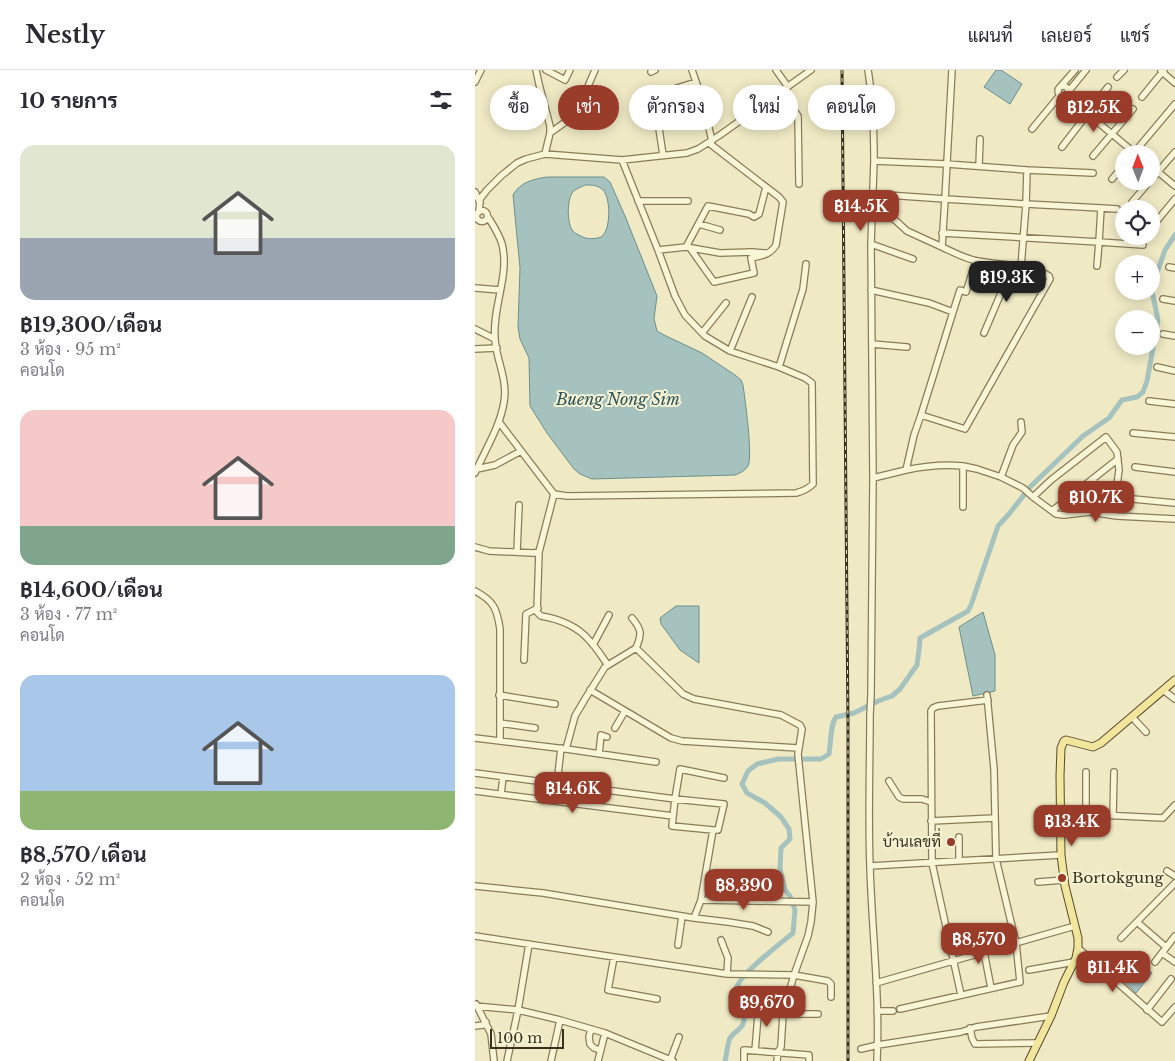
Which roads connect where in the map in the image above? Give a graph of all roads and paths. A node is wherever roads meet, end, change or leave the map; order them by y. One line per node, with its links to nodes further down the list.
1 (481, 70): 16 (street)
2 (536, 70): 32 (street)
3 (546, 70): 4 (street)
4 (569, 70)
5 (595, 70): 32 (street)
6 (692, 70): 17 (street)
7 (776, 70): 20 (street)
8 (811, 70): 21 (street)
9 (869, 70): 44 (street)
10 (953, 70): 45 (street)
11 (1075, 70): 23 (street)
12 (1086, 70): 23 (street)
13 (1124, 70): 15 (street)
14 (1162, 71): 18 (street); 24 (street)
15 (1117, 78)
16 (475, 82)
17 (697, 82): 19 (street); 35 (street)
18 (1175, 83)
19 (687, 85)
20 (787, 85)
21 (791, 85)
22 (1108, 87): 27 (street)
23 (1064, 94): 27 (street); 30 (street)
24 (1142, 97)
25 (1175, 104): 37 (street)
26 (1133, 109): 33 (street)
27 (1088, 114): 33 (street); 38 (street)
28 (798, 116): 53 (street)
29 (733, 126): 35 (street)
30 (1032, 129)
31 (659, 130): 41 (street)
32 (550, 133): 40 (street)
33 (1111, 134): 36 (street); 42 (street)
34 (980, 139): 46 (street)
35 (711, 142): 41 (street); 55 (street)
36 (1125, 145)
37 (1142, 145)
38 (1062, 147)
39 (1175, 152): 48 (street)
40 (545, 154): 43 (street); 68 (street)
41 (663, 155): 43 (street)
42 (1093, 156)
43 (622, 160): 62 (street)
44 (874, 162): 45 (street); 58 (street)
45 (947, 164): 46 (street); 59 (street)
46 (979, 166): 47 (street)
47 (1027, 170): 49 (street); 64 (street)
48 (1160, 170)
49 (1093, 173)
50 (1160, 174): 54 (street)
51 (1115, 176): 52 (street)
52 (1112, 179)
53 (799, 184)
54 (1175, 186)
55 (766, 187): 70 (street); 81 (street)
56 (1143, 190): 60 (street)
57 (475, 192): 68 (street)
58 (873, 194): 59 (street); 67 (street)
59 (945, 199): 64 (street); 73 (street)
60 (1134, 200)
61 (1175, 200): 69 (street)
62 (638, 201): 63 (street); 80 (street)
63 (688, 201)
64 (1026, 204): 65 (street); 74 (street)
65 (1101, 208): 66 (street); 75 (street)
66 (1115, 209)
67 (872, 212): 77 (street); 79 (street)
68 (481, 214): 71 (street); 89 (street)
69 (1160, 218)
70 (699, 224): 72 (street); 78 (street)
71 (475, 225)
72 (720, 230)
73 (943, 233): 74 (street); 79 (street)
74 (1023, 238): 75 (street); 87 (street)
75 (1099, 242): 76 (street); 86 (street)
76 (1115, 243)
77 (871, 244): 82 (street); 90 (street)
78 (688, 247): 80 (street); 81 (street); 81 (street)
79 (941, 247): 83 (street)
80 (658, 250): 97 (street)
81 (768, 254)
82 (913, 259)
83 (976, 261): 85 (street); 95 (street)
84 (806, 264): 107 (street)
85 (1010, 265): 87 (street); 98 (street)
86 (1097, 266)
87 (1021, 267): 112 (street)
88 (475, 288): 89 (street)
89 (500, 290): 101 (street)
90 (871, 290): 95 (street); 102 (street)
91 (753, 297): 106 (street)
92 (1163, 299): 93 (street)
93 (1175, 301)
94 (726, 303): 97 (street)
95 (953, 312): 112 (street)
96 (475, 329): 101 (street)
97 (702, 333): 106 (street)
98 (984, 333)
99 (1163, 334): 100 (street)
100 (1175, 336)
101 (495, 339): 104 (street)
102 (872, 344): 103 (street); 125 (street)
103 (907, 347)
104 (497, 348): 105 (street); 113 (street)
105 (475, 349)
106 (730, 351): 107 (street)
107 (779, 367): 127 (street)
108 (1157, 367): 109 (street)
109 (1175, 371)
110 (1149, 401): 111 (street)
111 (1175, 404)
112 (921, 414): 121 (street)
113 (499, 422): 117 (street); 122 (street)
114 (1021, 422): 124 (street)
115 (1133, 433): 116 (street)
116 (1175, 437)
117 (521, 451): 122 (street); 127 (street)
118 (1118, 460): 126 (street); 128 (street); 135 (street)
119 (963, 466): 121 (street); 124 (street); 132 (street)
120 (1135, 467): 123 (street)
121 (906, 470): 125 (street)
122 (476, 471)
123 (1175, 472)
124 (1001, 477): 128 (street)
125 (873, 478): 191 (street)
126 (1094, 478): 133 (street); 134 (street)
127 (554, 494): 139 (street)
128 (1031, 496): 133 (street)
129 (1133, 499): 130 (street)
130 (1175, 502)
131 (519, 506): 138 (street)
132 (963, 507)
133 (1051, 511): 134 (street)
134 (1090, 512): 135 (street)
135 (1113, 515): 136 (street)
136 (1175, 519)
137 (475, 547): 138 (street)
138 (517, 552): 139 (street)
139 (539, 552): 141 (street)
140 (475, 591): 151 (street)
141 (538, 608): 144 (street); 146 (street)
142 (609, 615): 144 (street)
143 (632, 618): 145 (street)
144 (593, 645): 147 (street)
145 (636, 648): 147 (street); 164 (street)
146 (524, 660)
147 (608, 665): 149 (street)
148 (1175, 680): 150 (main road)
149 (590, 690): 154 (street); 163 (street)
150 (1163, 690): 152 (street); 155 (main road)
151 (499, 695): 153 (street); 156 (street)
152 (1175, 699)
153 (555, 704)
154 (625, 710): 158 (street); 164 (street)
155 (1132, 717): 159 (street); 179 (main road)
156 (500, 723): 157 (street); 162 (street)
157 (535, 728)
158 (615, 728)
159 (1146, 732)
160 (607, 737): 165 (street)
161 (475, 738): 162 (street)
162 (500, 741): 163 (street)
163 (564, 749): 165 (street); 173 (street)
164 (798, 751): 199 (street)
165 (599, 754): 166 (street)
166 (656, 762)
167 (1086, 772): 180 (street)
168 (1114, 772): 182 (street)
169 (475, 773): 170 (street)
170 (503, 777): 173 (street); 175 (street)
171 (724, 778): 176 (street)
172 (889, 781): 177 (street)
173 (557, 784): 176 (street)
174 (475, 791): 175 (street)
175 (501, 794): 181 (street)
176 (675, 799): 181 (street); 185 (street)
177 (931, 802): 183 (street); 184 (street)
178 (1175, 805): 182 (street)
179 (1060, 813): 180 (street); 187 (main road)
180 (1086, 814): 182 (street)
181 (673, 816): 185 (street)
182 (1113, 816)
183 (995, 818): 184 (street); 188 (street)
184 (931, 821): 190 (street)
185 (713, 830): 198 (street)
186 (959, 837): 189 (street)
187 (1061, 855): 188 (street); 194 (main road)
188 (996, 858): 189 (street); 209 (street)
189 (959, 861): 190 (street)
190 (932, 862): 191 (street); 217 (street)
191 (870, 866): 225 (street)
192 (1167, 871): 193 (street)
193 (1175, 876)
194 (1064, 880): 195 (street); 203 (main road)
195 (1038, 882)
196 (1175, 884): 202 (street)
197 (475, 886): 200 (street)
198 (701, 900): 199 (street); 201 (street)
199 (813, 902): 223 (street)
200 (683, 916): 201 (street); 211 (street)
201 (695, 918): 204 (street)
202 (1137, 922): 207 (street); 212 (street)
203 (1075, 926): 209 (street); 213 (main road)
204 (768, 932)
205 (475, 936): 210 (street)
206 (1175, 937): 212 (street)
207 (1121, 938)
208 (721, 940): 222 (street)
209 (1016, 943): 214 (street); 226 (street)
210 (529, 944): 216 (street); 234 (street)
211 (677, 946)
212 (1166, 947): 215 (street)
213 (1078, 948): 218 (main road); 236 (street)
214 (984, 952): 217 (street); 226 (street)
215 (1162, 953): 219 (street); 220 (street)
216 (614, 957): 222 (street); 229 (street)
217 (953, 961): 225 (street); 227 (street)
218 (1074, 962): 221 (street); 241 (main road)
219 (1155, 962)
220 (1175, 962)
221 (1029, 970)
222 (727, 974): 223 (street)
223 (795, 975): 228 (street); 238 (street)
224 (1171, 979): 236 (street)
225 (876, 983): 237 (street)
226 (991, 988): 227 (street)
227 (961, 995): 233 (street)
228 (831, 997)
229 (657, 1000)
230 (759, 1003): 253 (street)
231 (476, 1005): 234 (street); 243 (street)
232 (1175, 1007): 240 (street)
233 (900, 1009)
234 (518, 1010): 242 (street); 256 (street)
235 (893, 1010): 237 (street)
236 (1147, 1010): 240 (street)
237 (877, 1011): 250 (street)
238 (783, 1014): 239 (street); 254 (street)
239 (818, 1014)
240 (1173, 1015)
241 (1051, 1016): 245 (street); 249 (main road)
242 (561, 1020): 246 (street); 257 (street)
243 (486, 1022): 244 (street); 255 (street)
244 (475, 1026)
245 (970, 1028): 249 (street); 250 (street)
246 (591, 1029): 247 (street); 252 (street)
247 (605, 1033): 252 (street); 259 (street)
248 (679, 1037): 259 (street)
249 (1038, 1043): 264 (main road)
250 (876, 1046): 251 (street); 263 (street)
251 (861, 1049)
252 (600, 1050): 258 (street)
253 (755, 1051): 254 (street); 260 (street)
254 (778, 1052): 261 (street); 262 (street)
255 (494, 1061)
256 (507, 1061)
257 (551, 1061)
258 (598, 1061)
259 (671, 1061)
260 (744, 1061)
261 (777, 1061)
262 (809, 1061)
263 (877, 1061)
264 (1029, 1061)

